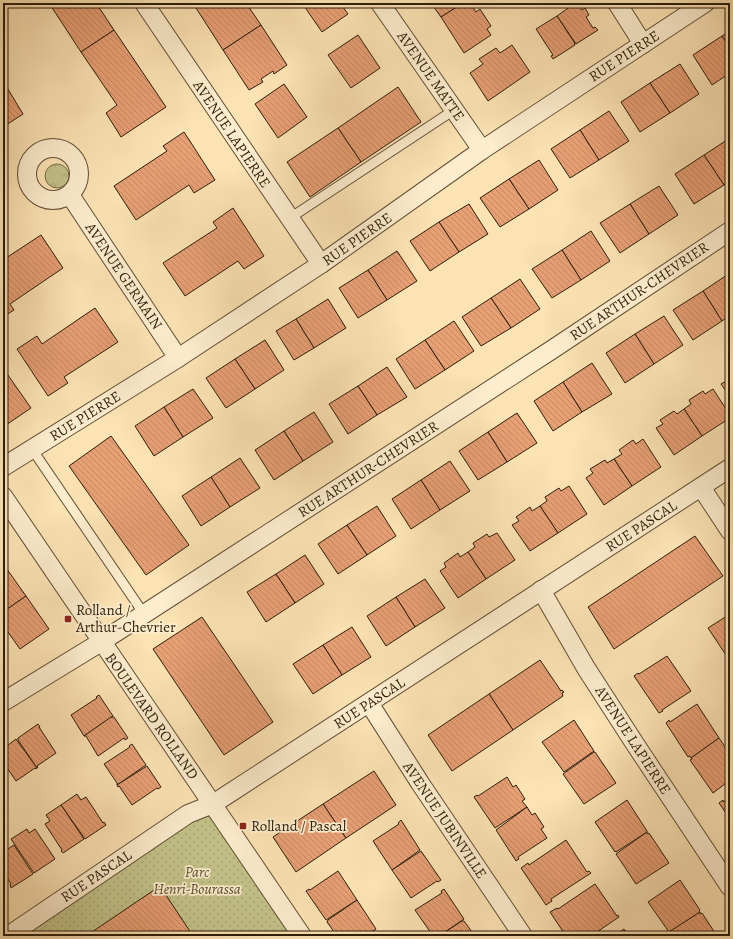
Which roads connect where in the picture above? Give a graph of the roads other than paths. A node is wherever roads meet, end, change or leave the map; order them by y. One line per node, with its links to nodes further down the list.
1 (144, 3): 9 (street, AVENUE LAPIERRE)
2 (380, 3): 6 (street, AVENUE MATTE)
3 (617, 3): 5 (street)
4 (705, 3): 5 (street, RUE PIERRE)
5 (643, 44): 7 (street, RUE PIERRE)
6 (454, 110): 7 (street, AVENUE MATTE); 9 (lane)
7 (482, 150): 11 (street, RUE PIERRE)
8 (70, 195): 12 (street, AVENUE GERMAIN)
9 (290, 218): 11 (street, AVENUE LAPIERRE)
10 (730, 231): 20 (street, RUE ARTHUR-CHEVRIER)
11 (321, 264): 12 (street, RUE PIERRE)
12 (178, 358): 13 (street, RUE PIERRE)
13 (32, 449): 14 (street, RUE PIERRE); 20 (lane)
14 (3, 467)
15 (730, 468): 16 (street, RUE PASCAL)
16 (701, 487): 18 (street); 19 (street, RUE PASCAL)
17 (3, 496): 21 (street, BOULEVARD ROLLAND)
18 (730, 531)
19 (541, 590): 23 (street, RUE PASCAL); 25 (street, AVENUE LAPIERRE)
20 (144, 614): 21 (street, RUE ARTHUR-CHEVRIER)
21 (101, 642): 22 (street, RUE ARTHUR-CHEVRIER); 24 (street, BOULEVARD ROLLAND)
22 (3, 702)
23 (369, 703): 24 (street, RUE PASCAL); 28 (street, AVENUE JUBINVILLE)
24 (213, 804): 26 (street, RUE PASCAL); 27 (street, BOULEVARD ROLLAND)
25 (730, 887)
26 (8, 936)
27 (302, 936)
28 (523, 936)

